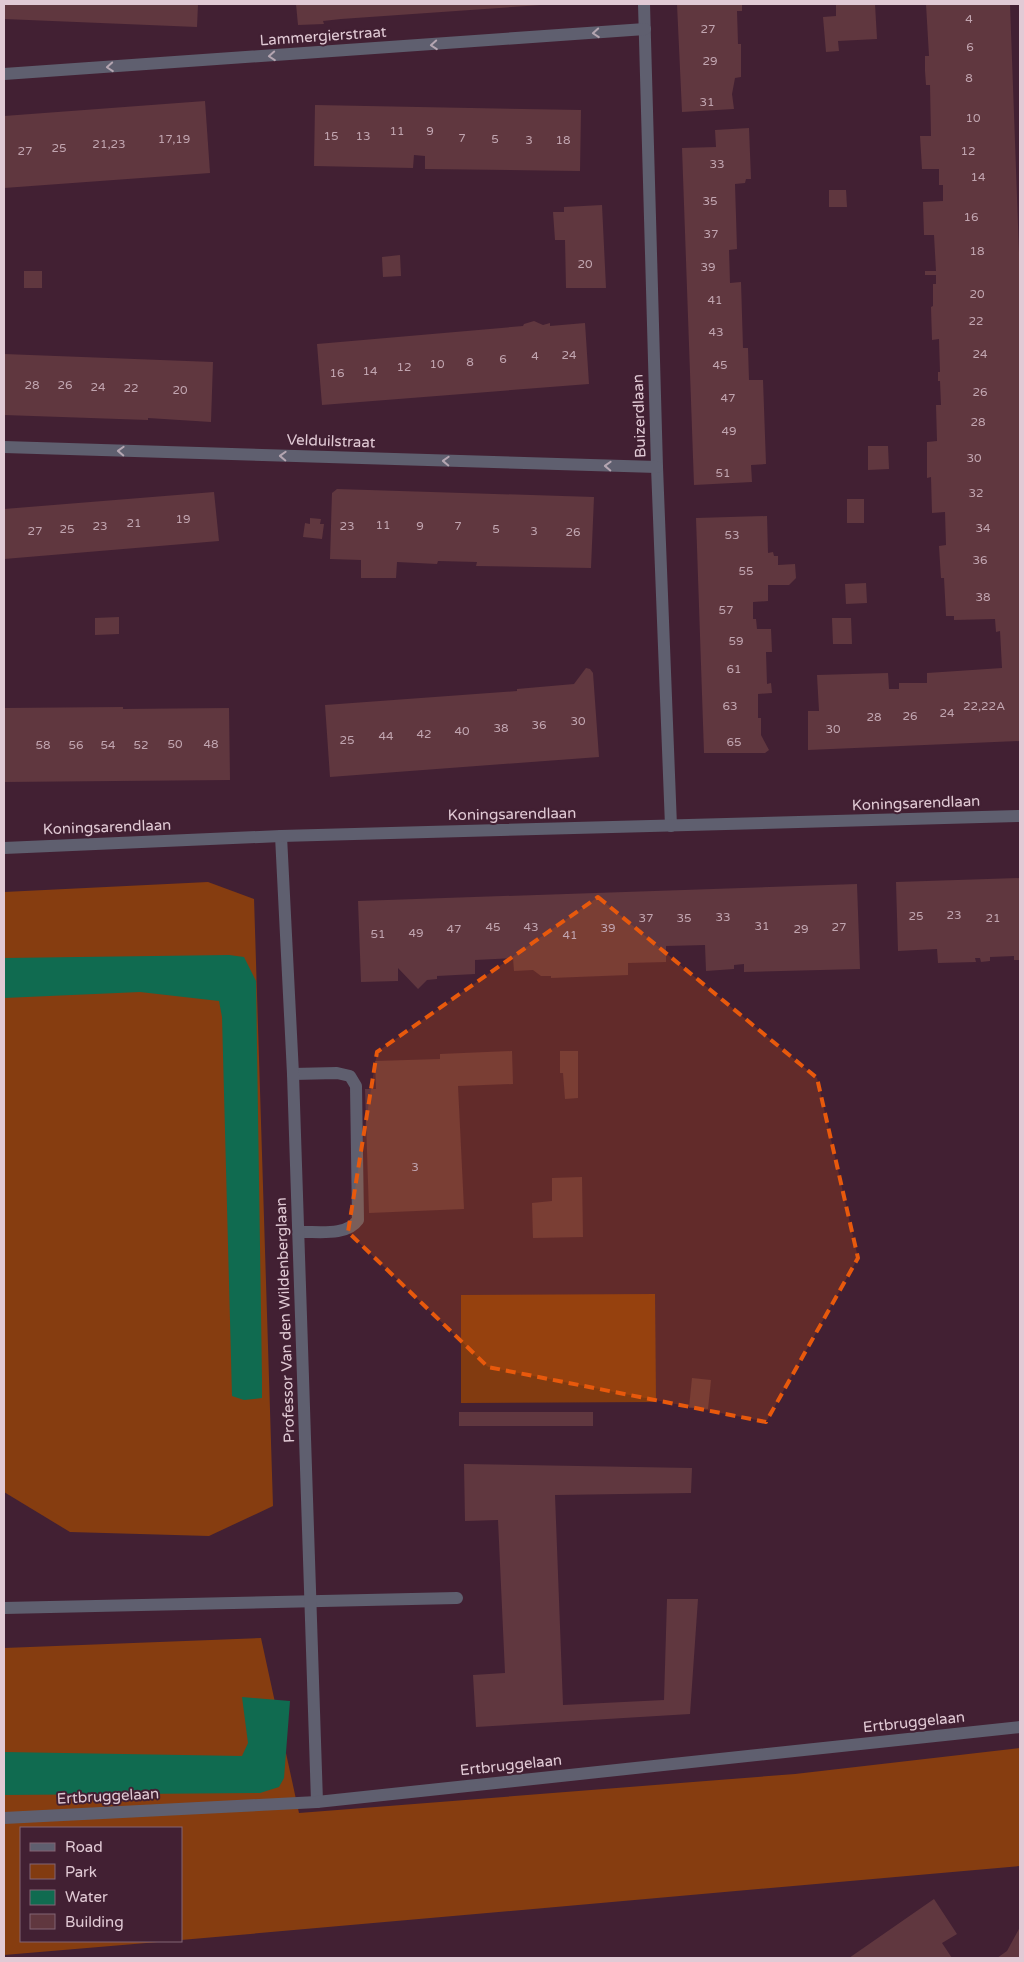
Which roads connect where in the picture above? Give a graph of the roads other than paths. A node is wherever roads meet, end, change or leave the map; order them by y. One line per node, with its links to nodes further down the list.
1 (644, 4): 2 (street, Buizerdlaan)
2 (645, 29): 3 (street, Lammergierstraat, one-way to 3); 5 (street, Buizerdlaan)
3 (4, 74)
4 (4, 448): 5 (street, Velduilstraat, one-way to 4)
5 (657, 467): 7 (street, Buizerdlaan)
6 (1020, 816): 7 (street, Koningsarendlaan)
7 (671, 826): 8 (street, Koningsarendlaan)
8 (281, 836): 9 (street, Koningsarendlaan); 10 (street, Professor Van den Wildenberglaan)
9 (4, 848)
10 (292, 1074): 11 (street, Professor Van den Wildenberglaan); 11 (street)
11 (298, 1232): 13 (street, Professor Van den Wildenberglaan)
12 (457, 1598): 13 (street)
13 (311, 1602): 14 (street); 16 (street, Professor Van den Wildenberglaan)
14 (4, 1608)
15 (1020, 1728): 16 (street, Ertbruggelaan)
16 (317, 1802): 17 (street, Ertbruggelaan)
17 (4, 1818)

